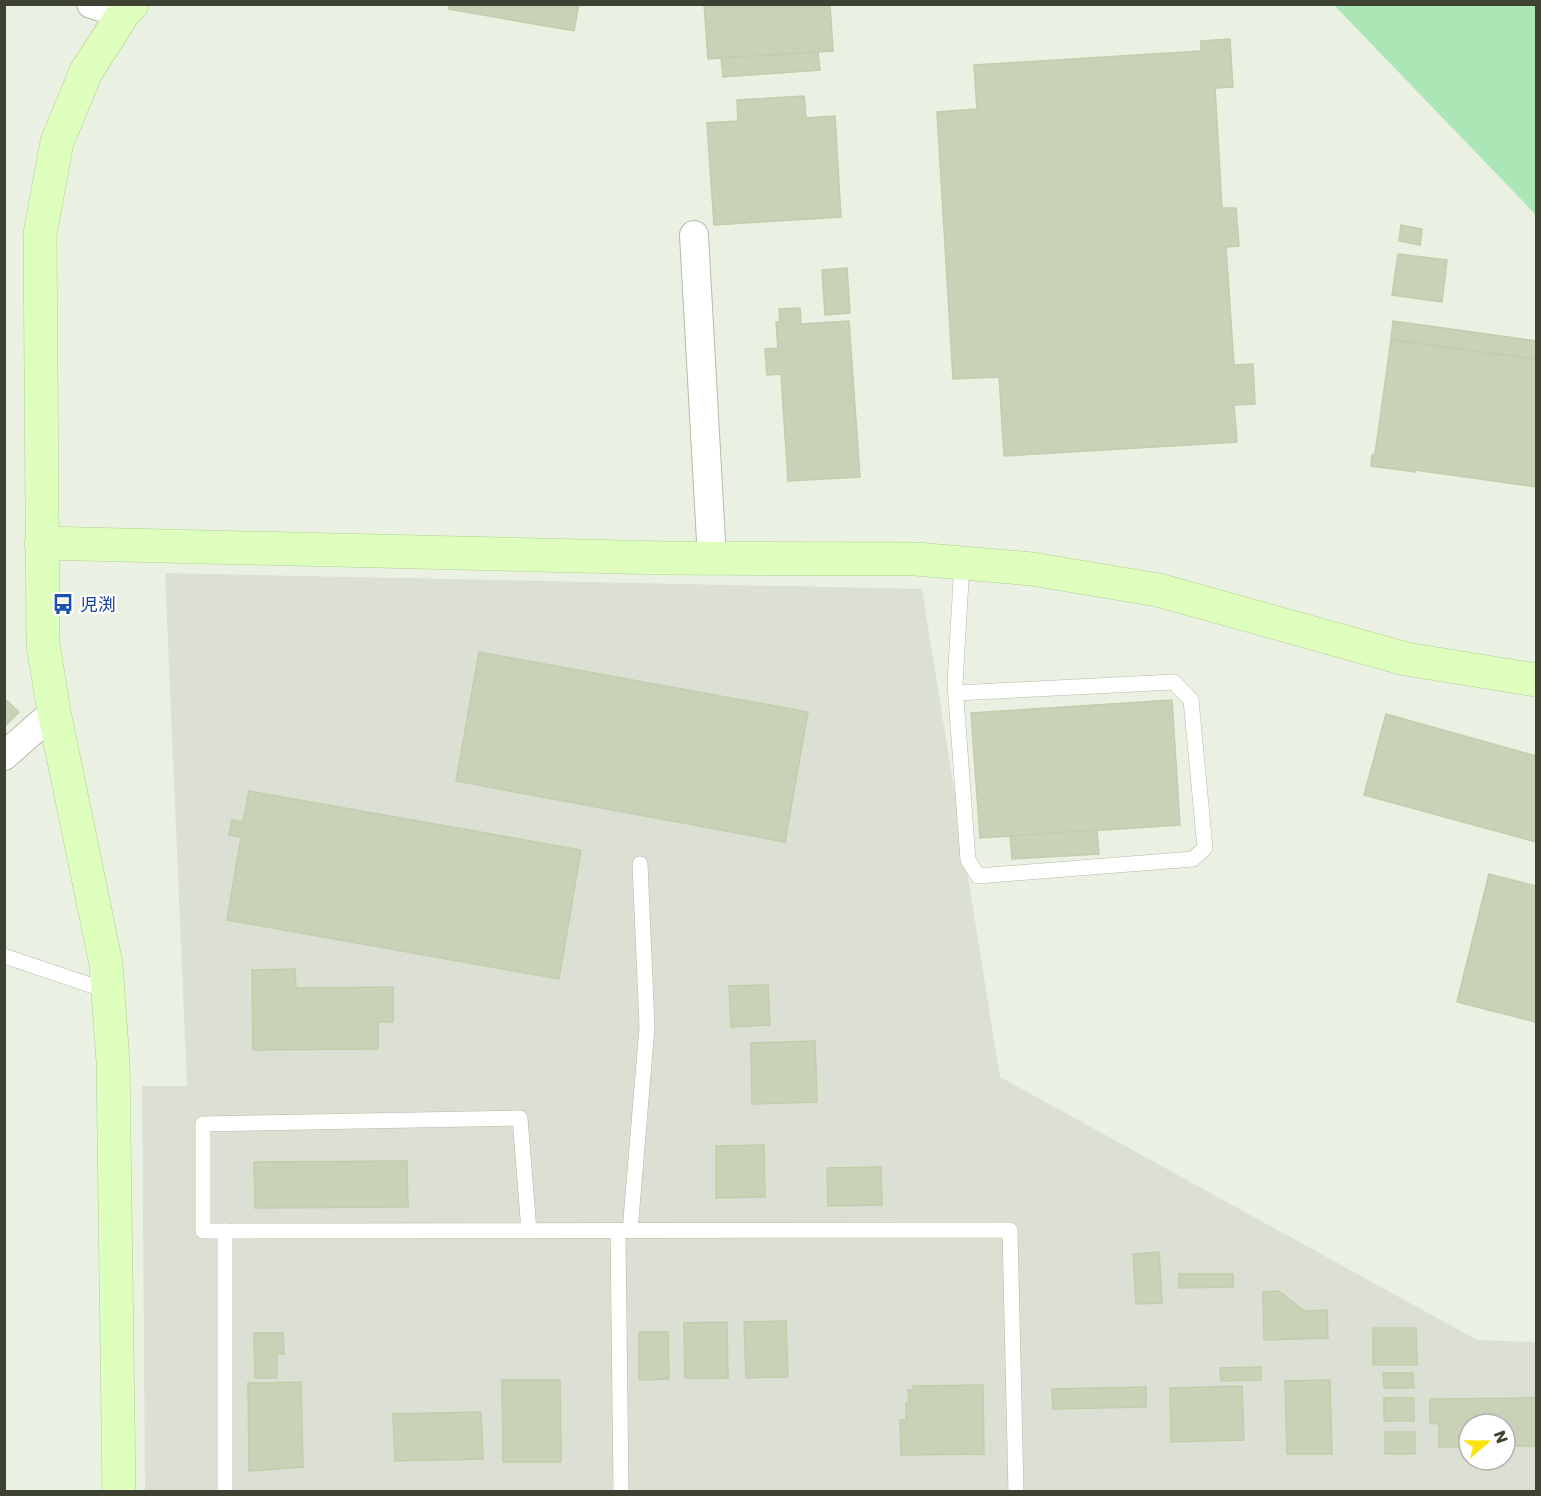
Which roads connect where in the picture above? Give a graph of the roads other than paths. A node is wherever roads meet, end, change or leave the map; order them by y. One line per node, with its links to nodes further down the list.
1 (91, 4): 2 (street)
2 (128, 9): 4 (street)
3 (694, 236): 5 (street)
4 (41, 543): 5 (street); 9 (street)
5 (712, 559): 6 (street)
6 (962, 563): 7 (street); 8 (lane)
7 (1536, 681)
8 (956, 693): 8 (lane)
9 (54, 712): 10 (street); 13 (street)
10 (4, 756)
11 (640, 864): 16 (lane)
12 (4, 956): 13 (lane)
13 (108, 991): 17 (street)
14 (225, 1231): 15 (lane); 15 (lane); 18 (lane)
15 (529, 1231): 16 (lane)
16 (624, 1231): 19 (lane); 20 (lane)
17 (119, 1491)
18 (225, 1491)
19 (621, 1491)
20 (1016, 1491)

